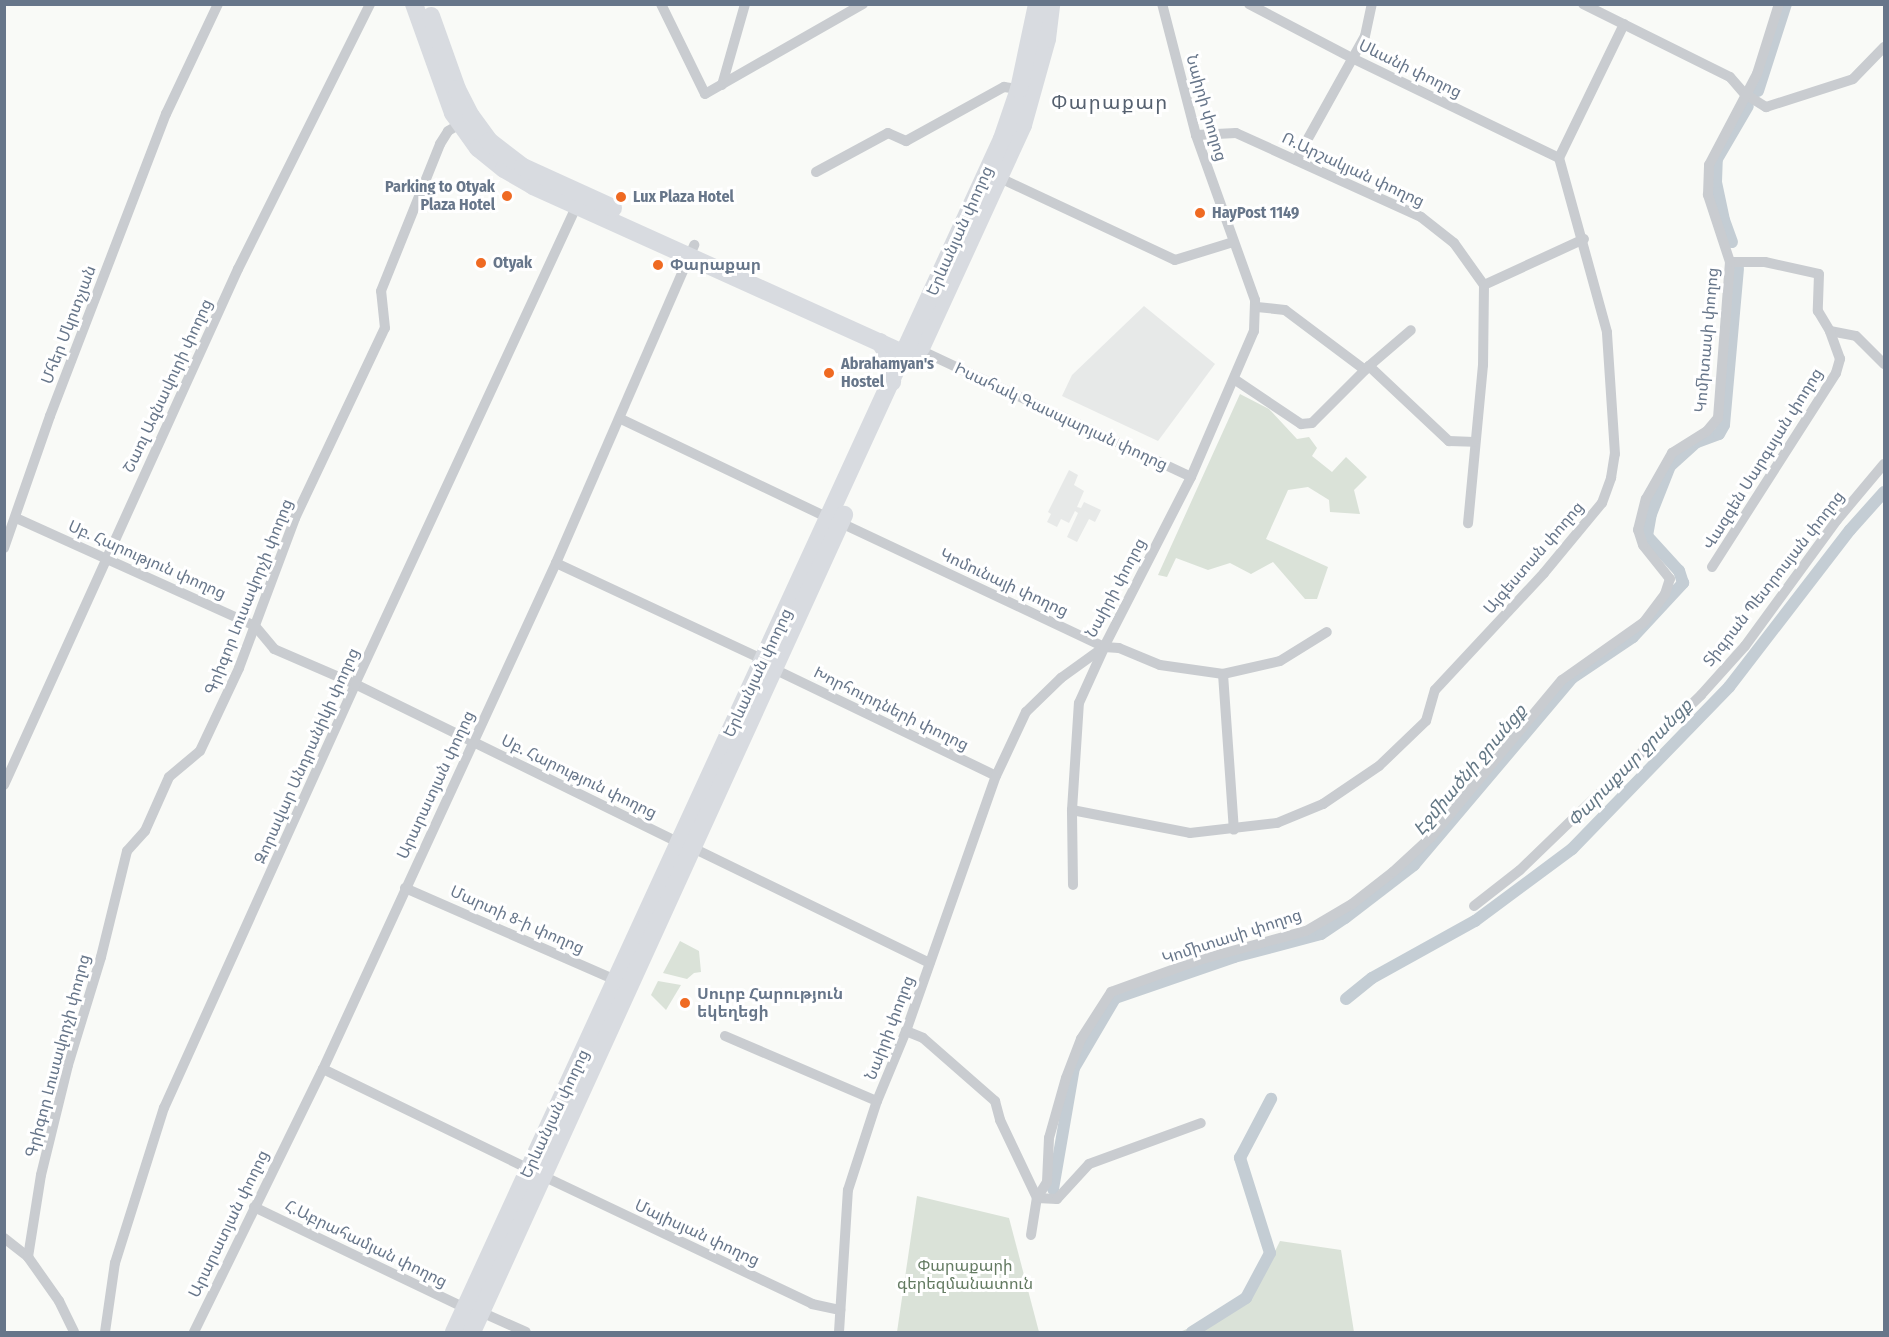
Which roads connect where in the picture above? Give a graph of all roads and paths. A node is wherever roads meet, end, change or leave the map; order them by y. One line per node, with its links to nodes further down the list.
1 (218, 4): 46 (street, Մհեր Մկրտչյան)
2 (370, 4): 50 (street, Շառլ Ազնավուրի փողոց)
3 (414, 4): 21 (main road, Իսահակ Գասպարյան փողոց)
4 (427, 4): 30 (main road, Իսահակ Գասպարյան փողոց)
5 (661, 4): 18 (street)
6 (746, 4): 18 (street)
7 (863, 4): 18 (street)
8 (1038, 4): 19 (main road, Երևանյան փողոց)
9 (1051, 4): 26 (main road, Երևանյան փողոց)
10 (1162, 4): 22 (street, Նաիրի փողոց)
11 (1249, 4): 17 (street, Սևանի փողոց)
12 (1372, 4): 17 (street)
13 (1583, 4): 15 (street)
14 (1779, 4): 20 (street, Կոմիտասի փողոց)
15 (1624, 24): 20 (street); 23 (street)
16 (1884, 47): 20 (street)
17 (1352, 58): 23 (street, Սևանի փողոց); 24 (street)
18 (722, 85)
19 (1018, 88): 25 (street); 37 (main road, Երևանյան փողոց)
20 (1745, 94): 31 (street, Կոմիտասի փողոց)
21 (460, 124): 27 (main road, Իսահակ Գասպարյան փողոց); 53 (street, Գրիգոր Լուսավորչի փողոց)
22 (1196, 135): 24 (street, Ռ.Արշակյան փողոց); 29 (street, Նաիրի փողոց)
23 (1559, 158): 28 (street, Այգեստան փողոց)
24 (1296, 160): 32 (street, Ռ.Արշակյան փողոց)
25 (816, 172)
26 (1000, 178): 29 (street); 37 (main road, Երևանյան փողոց)
27 (577, 206): 30 (main road, Իսահակ Գասպարյան փողոց); 58 (street, Զորավար Անդրանիկի փողոց)
28 (1584, 239): 32 (street); 63 (street, Այգեստան փողոց)
29 (1233, 242): 33 (street, Նաիրի փողոց)
30 (692, 250): 36 (main road, Իսահակ Գասպարյան փողոց); 37 (main road, Իսահակ Գասպարյան փողոց); 42 (street, Արարատյան փողոց)
31 (1730, 262): 35 (street, Վազգեն Սարգսյան փողոց); 76 (street, Կոմիտասի փողոց)
32 (1484, 285): 43 (street)
33 (1257, 307): 39 (street); 40 (street, Նաիրի փողոց)
34 (1411, 330): 39 (street)
35 (1830, 331): 38 (street); 52 (street, Վազգեն Սարգսյան փողոց)
36 (880, 342): 37 (main road, Իսահակ Գասպարյան փողոց); 41 (main road)
37 (916, 353): 41 (main road, Երևանյան փողոց); 45 (street, Իսահակ Գասպարյան փողոց); 47 (main road, Երևանյան փողոց)
38 (1884, 364)
39 (1367, 368): 40 (street); 43 (street)
40 (1234, 379): 45 (street, Նաիրի փողոց)
41 (891, 383): 47 (main road, Երևանյան փողոց)
42 (621, 420): 47 (street, Կոմունայի փողոց); 51 (street, Արարատյան փողոց)
43 (1474, 442): 48 (street)
44 (1884, 464): 67 (street, Տիգրան Պետրոսյան փողոց)
45 (1191, 477): 55 (street, Նաիրի փողոց)
46 (16, 518): 49 (street, Մհեր Մկրտչյան); 50 (street, Սբ. Հարություն փողոց)
47 (835, 521): 55 (street, Կոմունայի փողոց); 56 (main road, Երևանյան փողոց)
48 (1468, 523)
49 (4, 548)
50 (106, 557): 53 (street, Սբ. Հարություն փողոց); 61 (street, Շառլ Ազնավուրի փողոց)
51 (556, 563): 56 (street, Խորհուրդների փողոց); 59 (street, Արարատյան փողոց)
52 (1712, 567)
53 (255, 626): 58 (street, Սբ. Հարություն փողոց); 80 (street, Գրիգոր Լուսավորչի փողոց)
54 (1327, 633): 57 (street, Կոմունայի փողոց)
55 (1104, 647): 57 (street, Կոմունայի փողոց); 60 (street, Նաիրի փողոց); 62 (street)
56 (769, 664): 60 (street, Խորհուրդների փողոց); 64 (main road, Երևանյան փողոց)
57 (1223, 675): 63 (street)
58 (355, 684): 59 (street, Սբ. Հարություն փողոց); 84 (street, Զորավար Անդրանիկի փողոց)
59 (473, 742): 64 (street, Սբ. Հարություն փողոց); 66 (street, Արարատյան փողոց)
60 (996, 776): 68 (street, Նաիրի փողոց)
61 (4, 785)
62 (1072, 810): 63 (street, Այգեստան փողոց); 65 (street)
63 (1234, 830)
64 (686, 845): 68 (street, Սբ. Հարություն փողոց); 69 (main road, Երևանյան փողոց); 75 (main road, Երևանյան փողոց)
65 (1073, 885)
66 (405, 888): 69 (street, Մարտի 8-ի փողոց); 72 (street, Արարատյան փողոց)
67 (1474, 906)
68 (930, 963): 70 (street, Նաիրի փողոց)
69 (616, 980): 75 (main road, Երևանյան փողոց)
70 (906, 1031): 73 (street, Նաիրի փողոց); 76 (street)
71 (724, 1036): 73 (street)
72 (323, 1069): 75 (street, Մայիսյան փողոց); 77 (street, Արարատյան փողոց)
73 (877, 1101): 82 (street, Նաիրի փողոց)
74 (1201, 1123): 76 (street)
75 (536, 1173): 81 (main road, Երևանյան փողոց); 82 (street, Մայիսյան փողոց)
76 (1037, 1198): 78 (street, Կոմիտասի փողոց)
77 (254, 1207): 81 (street, Հ.Աբրահամյան փողոց); 85 (street, Արարատյան փողոց)
78 (1031, 1235)
79 (4, 1238): 80 (street)
80 (28, 1257): 83 (street)
81 (473, 1310): 86 (main road, Երևանյան փողոց); 87 (main road, Երևանյան փողոց); 88 (street, Հ.Աբրահամյան փողոց)
82 (840, 1310): 89 (street, Նաիրի փողոց)
83 (74, 1332)
84 (105, 1332)
85 (194, 1332)
86 (454, 1332)
87 (472, 1332)
88 (526, 1332)
89 (839, 1332)

